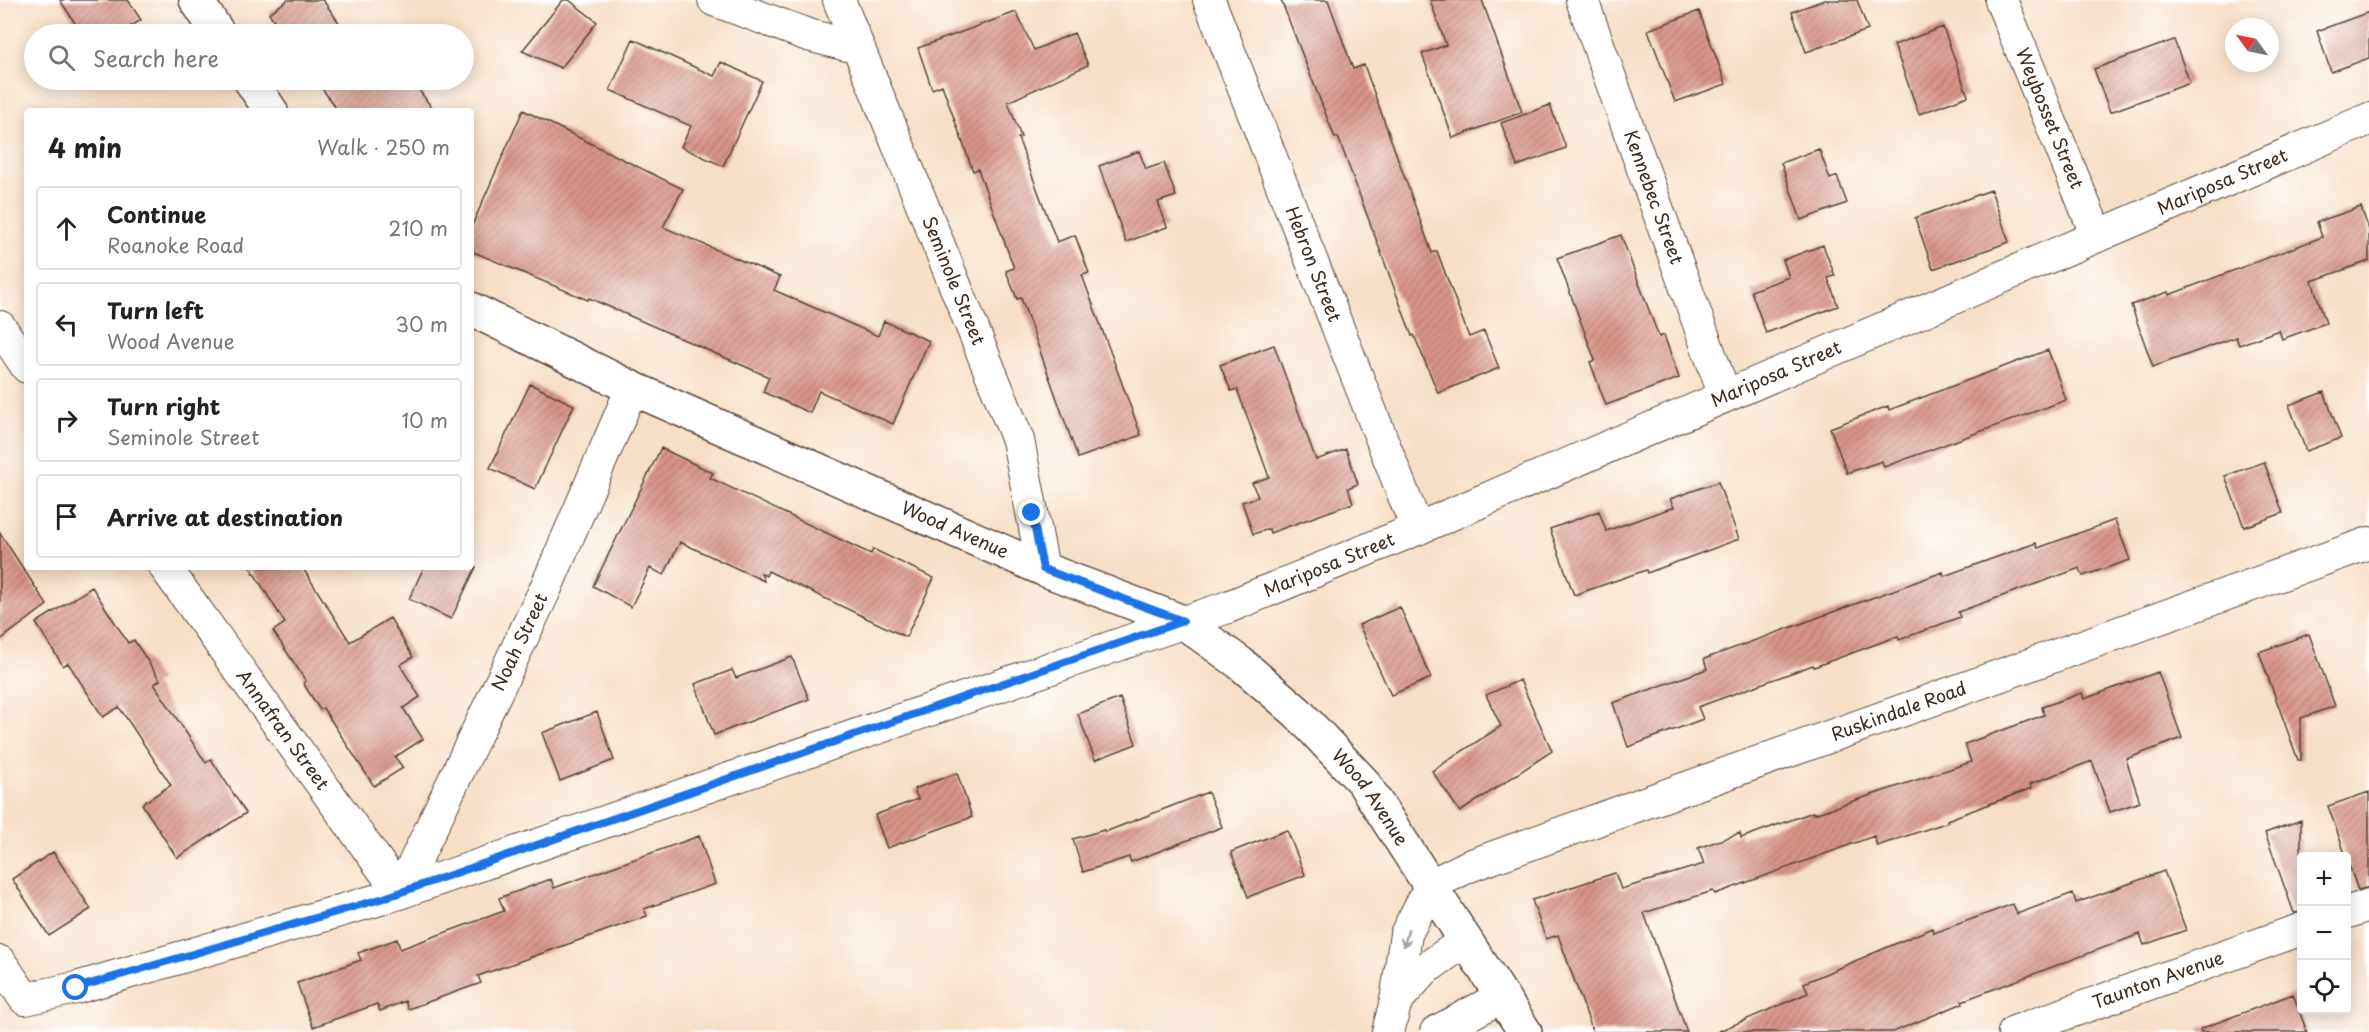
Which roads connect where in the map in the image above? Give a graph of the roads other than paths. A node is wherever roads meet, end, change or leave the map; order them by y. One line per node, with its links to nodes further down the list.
1 (196, 0): 7 (main road)
2 (714, 0): 8 (street)
3 (839, 0): 8 (street, Seminole Street)
4 (1209, 0): 18 (street, Hebron Street)
5 (1582, 0): 17 (street, Kennebec Street)
6 (2001, 0): 12 (street, Weybosset Street)
7 (212, 24)
8 (858, 48): 20 (street, Seminole Street)
9 (257, 90): 10 (main road)
10 (269, 108)
11 (2369, 119): 12 (street, Mariposa Street)
12 (2097, 236): 17 (street, Mariposa Street)
13 (474, 310): 16 (main road, Wood Avenue)
14 (0, 327): 15 (street)
15 (24, 363)
16 (632, 388): 20 (main road, Wood Avenue); 24 (street, Noah Street)
17 (1725, 396): 18 (street, Mariposa Street)
18 (1417, 529): 22 (street, Mariposa Street)
19 (2369, 543): 23 (street, Ruskindale Road)
20 (1043, 569): 22 (main road, Wood Avenue)
21 (167, 570): 24 (street, Annafran Street)
22 (1183, 621): 23 (main road, Wood Avenue); 24 (street, Mariposa Street)
23 (1431, 885): 28 (main road, Wood Avenue); 31 (street, one-way to 31)
24 (400, 893): 29 (street, Mariposa Street)
25 (2369, 905): 26 (street)
26 (2351, 911)
27 (2297, 930): 35 (street, Taunton Avenue)
28 (1466, 940): 30 (main road, Wood Avenue); 31 (street)
29 (0, 962)
30 (1503, 996): 33 (street); 34 (main road, Wood Avenue)
31 (1396, 1001): 32 (street)
32 (1388, 1032)
33 (1436, 1032)
34 (1525, 1032)
35 (2014, 1032)

